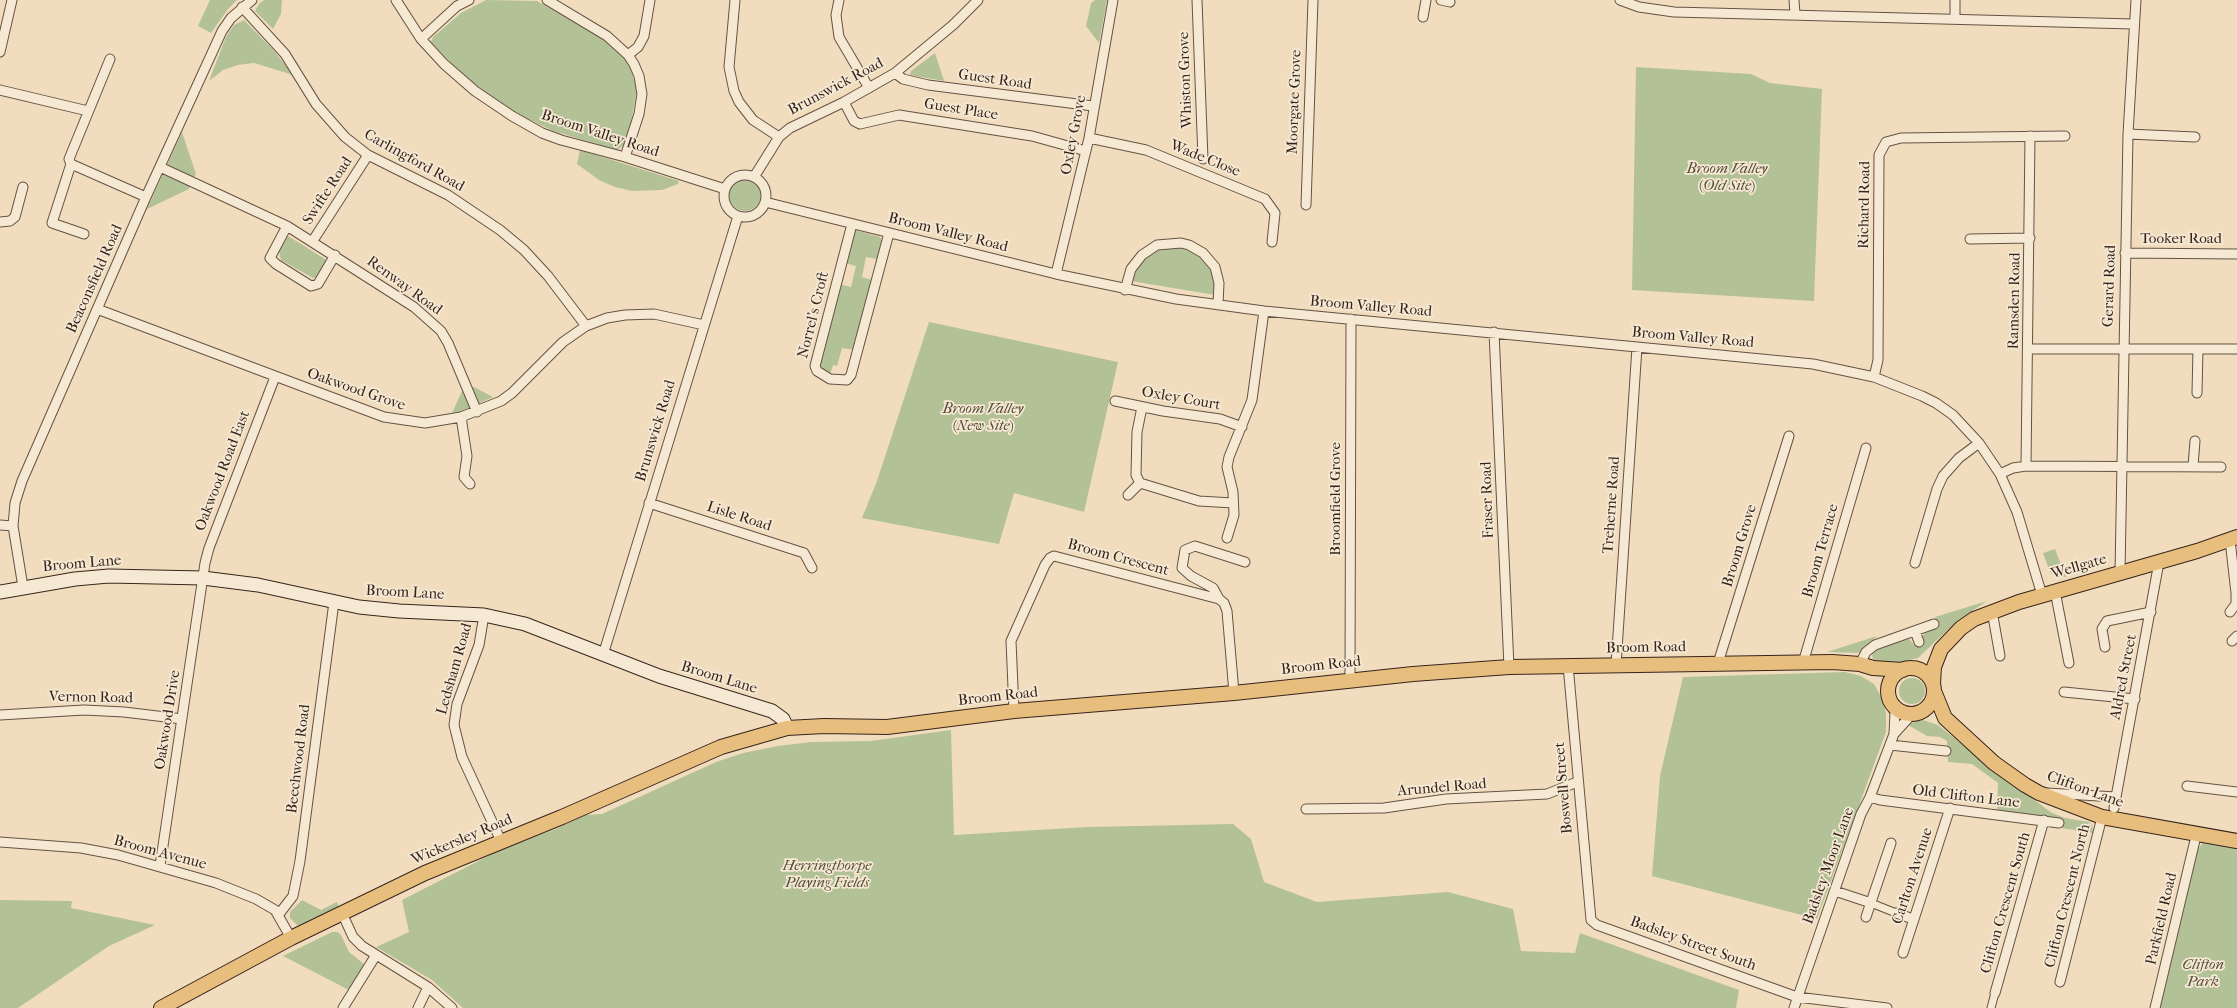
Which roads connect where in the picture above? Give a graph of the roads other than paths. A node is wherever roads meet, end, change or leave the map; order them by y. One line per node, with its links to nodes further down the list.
1 (12, 0): 24 (street)
2 (252, 0): 18 (street, Beaconsfield Road)
3 (396, 0): 23 (street, Broom Valley Road)
4 (469, 0): 23 (street)
5 (547, 0): 25 (street)
6 (650, 0): 25 (street)
7 (735, 0): 37 (street)
8 (839, 0): 28 (street)
9 (978, 0): 27 (street, Brunswick Road)
10 (1113, 0): 31 (street, Oxley Grove)
11 (1197, 0): 42 (street, Whiston Grove)
12 (1313, 0): 50 (street, Moorgate Grove)
13 (1426, 0): 20 (street)
14 (1620, 0): 19 (street)
15 (1794, 0): 19 (street)
16 (1955, 0): 21 (street)
17 (2136, 0): 22 (street, Gerard Road)
18 (242, 7): 40 (street, Carlingford Road); 44 (street, Beaconsfield Road)
19 (1795, 14): 21 (street)
20 (1423, 17)
21 (1955, 18): 22 (street)
22 (2133, 24): 33 (street, Gerard Road)
23 (421, 39): 41 (street, Broom Valley Road)
24 (0, 52)
25 (628, 55): 41 (street)
26 (110, 59): 32 (street)
27 (895, 73): 28 (street, Brunswick Road); 31 (street, Guest Road)
28 (869, 88): 30 (street, Brunswick Road)
29 (0, 90): 32 (street)
30 (844, 102): 37 (street, Brunswick Road); 39 (street, Guest Place)
31 (1093, 106): 38 (street, Oxley Grove)
32 (88, 111): 43 (street)
33 (2128, 134): 36 (street); 61 (street, Gerard Road)
34 (2030, 136): 35 (street, Richard Road); 57 (street, Ramsden Road); 79 (street, Richard Road)
35 (2065, 136)
36 (2195, 136)
37 (779, 137): 45 (street, Brunswick Road)
38 (1089, 138): 39 (street, Oxley Grove); 60 (street, Wade Close)
39 (1086, 151): 64 (street, Oxley Grove)
40 (368, 155): 59 (street, Swifte Road); 71 (street, Carlingford Road)
41 (625, 157): 47 (street, Broom Valley Road)
42 (1203, 159)
43 (71, 164): 48 (street); 56 (street)
44 (160, 167): 48 (street, Beaconsfield Road); 54 (street, Renway Road)
45 (754, 177): 47 (street); 49 (street)
46 (23, 187): 52 (street)
47 (725, 189): 51 (street)
48 (146, 197): 67 (street, Beaconsfield Road)
49 (765, 202): 51 (street); 53 (street, Broom Valley Road)
50 (1306, 206)
51 (738, 216): 70 (street, Brunswick Road)
52 (0, 222)
53 (852, 224): 55 (street, Broom Valley Road); 55 (street, Norrel's Croft)
54 (287, 226): 59 (street, Renway Road); 63 (street)
55 (889, 233): 64 (street, Broom Valley Road)
56 (84, 234)
57 (2030, 238): 58 (street); 74 (street, Ramsden Road)
58 (1970, 239)
59 (312, 242): 63 (street, Renway Road)
60 (1272, 242)
61 (2125, 253): 62 (street, Tooker Road); 75 (street, Gerard Road)
62 (2237, 254)
63 (335, 255): 83 (street, Renway Road)
64 (1056, 274): 65 (street, Broom Valley Road)
65 (1125, 290): 66 (street, Broom Valley Road); 66 (street)
66 (1218, 305): 68 (street, Broom Valley Road)
67 (97, 309): 78 (street, Oakwood Grove); 101 (street, Beaconsfield Road)
68 (1264, 311): 69 (street, Broom Valley Road); 85 (street)
69 (1351, 319): 72 (street, Broom Valley Road); 134 (street, Broomfield Grove)
70 (704, 325): 71 (street, Oakwood Grove); 98 (street, Brunswick Road)
71 (586, 326): 83 (street, Oakwood Grove)
72 (1494, 332): 73 (street, Broom Valley Road); 132 (street, Fraser Road)
73 (1637, 347): 79 (street, Broom Valley Road); 129 (street, Treherne Road)
74 (2028, 349): 75 (street); 90 (street, Ramsden Road)
75 (2123, 349): 76 (street); 91 (street, Gerard Road)
76 (2198, 349): 77 (street); 80 (street)
77 (2237, 349)
78 (275, 377): 84 (street, Oakwood Grove); 109 (street, Oakwood Road East)
79 (1874, 377): 88 (street, Broom Valley Road)
80 (2198, 393)
81 (1115, 401): 82 (street, Oxley Court)
82 (1142, 407): 85 (street, Oxley Court); 95 (street)
83 (477, 412): 84 (street, Oakwood Grove)
84 (461, 417): 96 (street)
85 (1242, 427): 99 (street)
86 (1789, 436): 126 (street, Broom Grove)
87 (2194, 441): 92 (street)
88 (1979, 443): 94 (street, Broom Valley Road); 106 (street)
89 (1866, 448): 127 (street, Broom Terrace)
90 (2026, 466): 91 (street); 94 (street)
91 (2120, 466): 92 (street); 108 (street, Gerard Road)
92 (2193, 466): 93 (street)
93 (2221, 467)
94 (2000, 474): 112 (street, Broom Valley Road)
95 (1140, 483): 97 (street); 99 (street)
96 (470, 484)
97 (1128, 495)
98 (649, 503): 107 (street, Lisle Road); 124 (street, Brunswick Road)
99 (1233, 503): 102 (street)
100 (0, 525): 101 (street)
101 (13, 526): 110 (street, Beaconsfield Road)
102 (1227, 538)
103 (2234, 539): 105 (main road, Wellgate); 117 (street)
104 (1245, 562): 113 (street)
105 (2159, 562): 108 (main road, Wellgate); 116 (street, Aldred Street)
106 (1915, 563)
107 (812, 568)
108 (2120, 573): 112 (main road, Wellgate)
109 (204, 578): 110 (main road, Broom Lane); 114 (main road, Broom Lane); 144 (street, Oakwood Drive)
110 (23, 587): 111 (main road, Broom Lane)
111 (0, 592)
112 (2048, 593): 115 (main road, Wellgate); 128 (street, Broom Valley Road)
113 (1219, 599): 137 (street); 140 (street, Broom Crescent)
114 (334, 602): 118 (main road, Broom Lane); 172 (street, Beechwood Road)
115 (1992, 611): 123 (main road, Wellgate); 125 (street)
116 (2151, 612): 122 (street); 139 (street, Aldred Street)
117 (2230, 612)
118 (484, 615): 124 (main road, Broom Lane); 162 (street, Ledsham Road)
119 (1934, 624): 120 (street)
120 (1915, 631): 121 (street); 131 (street)
121 (1919, 642)
122 (2105, 647)
123 (1941, 649): 133 (main road, Wellgate); 135 (main road, Wellgate)
124 (603, 655): 145 (main road, Broom Lane)
125 (2000, 656)
126 (1718, 663): 127 (main road, Broom Road); 129 (main road, Broom Road)
127 (1803, 663): 131 (main road, Broom Road)
128 (2069, 663)
129 (1616, 665): 130 (main road, Broom Road)
130 (1568, 666): 132 (main road, Broom Road); 149 (street, Boswell Street)
131 (1866, 666): 133 (main road, Broom Road); 138 (main road)
132 (1509, 667): 134 (main road, Broom Road)
133 (1906, 669): 135 (main road); 138 (main road)
134 (1350, 680): 137 (main road, Broom Road)
135 (1934, 688): 141 (main road); 143 (main road, Clifton Lane)
136 (2064, 692): 139 (street)
137 (1234, 693): 140 (main road, Broom Road)
138 (1891, 698): 141 (main road); 146 (street, Badsley Moor Lane)
139 (2135, 699): 154 (street, Aldred Street)
140 (1014, 711): 145 (main road, Broom Road)
141 (1916, 713): 143 (main road, Clifton Lane); 146 (street, Badsley Moor Lane)
142 (0, 715): 144 (street, Vernon Road)
143 (1945, 718): 152 (main road, Clifton Lane)
144 (182, 719): 166 (street, Oakwood Drive)
145 (787, 728): 162 (main road, Wickersley Road)
146 (1894, 734): 147 (street, Badsley Moor Lane)
147 (1890, 745): 148 (street); 153 (street, Badsley Moor Lane)
148 (1946, 751)
149 (1578, 782): 157 (street, Arundel Road); 169 (street, Boswell Street)
150 (2188, 786): 151 (street)
151 (2237, 792)
152 (2039, 793): 154 (street); 158 (main road, Clifton Lane)
153 (1870, 797): 155 (street, Old Clifton Lane); 167 (street, Badsley Moor Lane)
154 (2116, 797): 156 (street, Aldred Street)
155 (1950, 808): 159 (street, Old Clifton Lane); 174 (street, Carlton Avenue)
156 (2114, 808)
157 (1306, 809)
158 (2102, 817): 161 (main road, Clifton Lane); 178 (street, Clifton Crescent North)
159 (2044, 820): 160 (street, Old Clifton Lane); 180 (street, Clifton Crescent South)
160 (2059, 823)
161 (2196, 836): 164 (main road, Clifton Lane); 189 (street, Parkfield Road)
162 (501, 841): 170 (main road, Wickersley Road)
163 (0, 842): 166 (street, Broom Avenue)
164 (2237, 842)
165 (1891, 843): 168 (street)
166 (160, 866): 172 (street, Broom Avenue)
167 (1835, 891): 168 (street); 181 (street, Badsley Moor Lane)
168 (1871, 903): 171 (street); 173 (street)
169 (1589, 908): 181 (street, Badsley Street South)
170 (342, 913): 175 (main road, Wickersley Road); 177 (street)
171 (1896, 913): 174 (street)
172 (279, 914): 175 (street, Broom Avenue)
173 (1866, 917)
174 (1913, 919): 176 (street, Carlton Avenue)
175 (291, 938): 182 (main road, Wickersley Road)
176 (1903, 953)
177 (376, 955): 179 (street); 183 (street)
178 (2060, 982)
179 (428, 987): 184 (street); 185 (street)
180 (1995, 994): 188 (street)
181 (1797, 997): 186 (street, Badsley Moor Lane); 187 (street, Badsley Street South)
182 (161, 1008)
183 (343, 1008)
184 (418, 1008)
185 (452, 1008)
186 (1794, 1008)
187 (1887, 1008)
188 (1991, 1008)
189 (2155, 1008)

